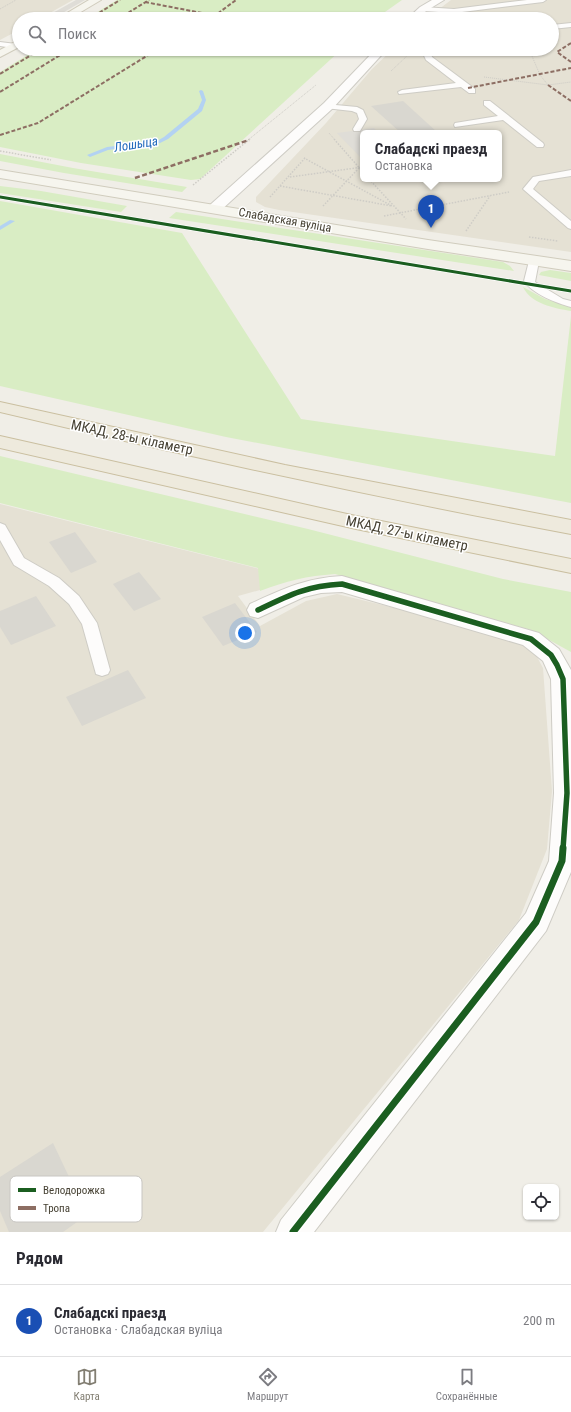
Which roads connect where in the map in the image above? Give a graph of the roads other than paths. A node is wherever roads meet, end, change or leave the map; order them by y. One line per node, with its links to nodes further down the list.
1 (96, 0): 6 (main road)
2 (439, 0): 5 (street)
3 (543, 0): 4 (lane)
4 (490, 7): 5 (lane); 8 (lane)
5 (422, 9): 7 (street)
6 (75, 12)
7 (419, 12)
8 (499, 12)
9 (571, 25): 10 (lane)
10 (559, 26)
11 (0, 44): 12 (lane)
12 (12, 45)
13 (12, 47): 14 (main road)
14 (0, 54)
15 (375, 56): 21 (street)
16 (428, 56): 17 (lane)
17 (462, 84): 18 (lane); 19 (lane)
18 (472, 91)
19 (402, 92)
20 (487, 103): 22 (lane)
21 (328, 106): 24 (lane); 28 (street)
22 (505, 117): 23 (lane); 25 (lane)
23 (458, 125)
24 (357, 129)
25 (540, 145)
26 (571, 173): 29 (lane)
27 (0, 174): 28 (main road, Слабадская вуліца)
28 (215, 208): 30 (main road, Слабадская вуліца)
29 (571, 226)
30 (534, 261): 31 (main road, Слабадская вуліца); 32 (lane)
31 (571, 266)
32 (571, 304)
33 (0, 407): 35 (highway, МКАД, 28-ы кіламетр)
34 (0, 442): 37 (highway, МКАД, 27-ы кіламетр)
35 (571, 527)
36 (0, 528): 39 (lane)
37 (571, 566)
38 (258, 610): 40 (street)
39 (102, 670)
40 (293, 1232)

